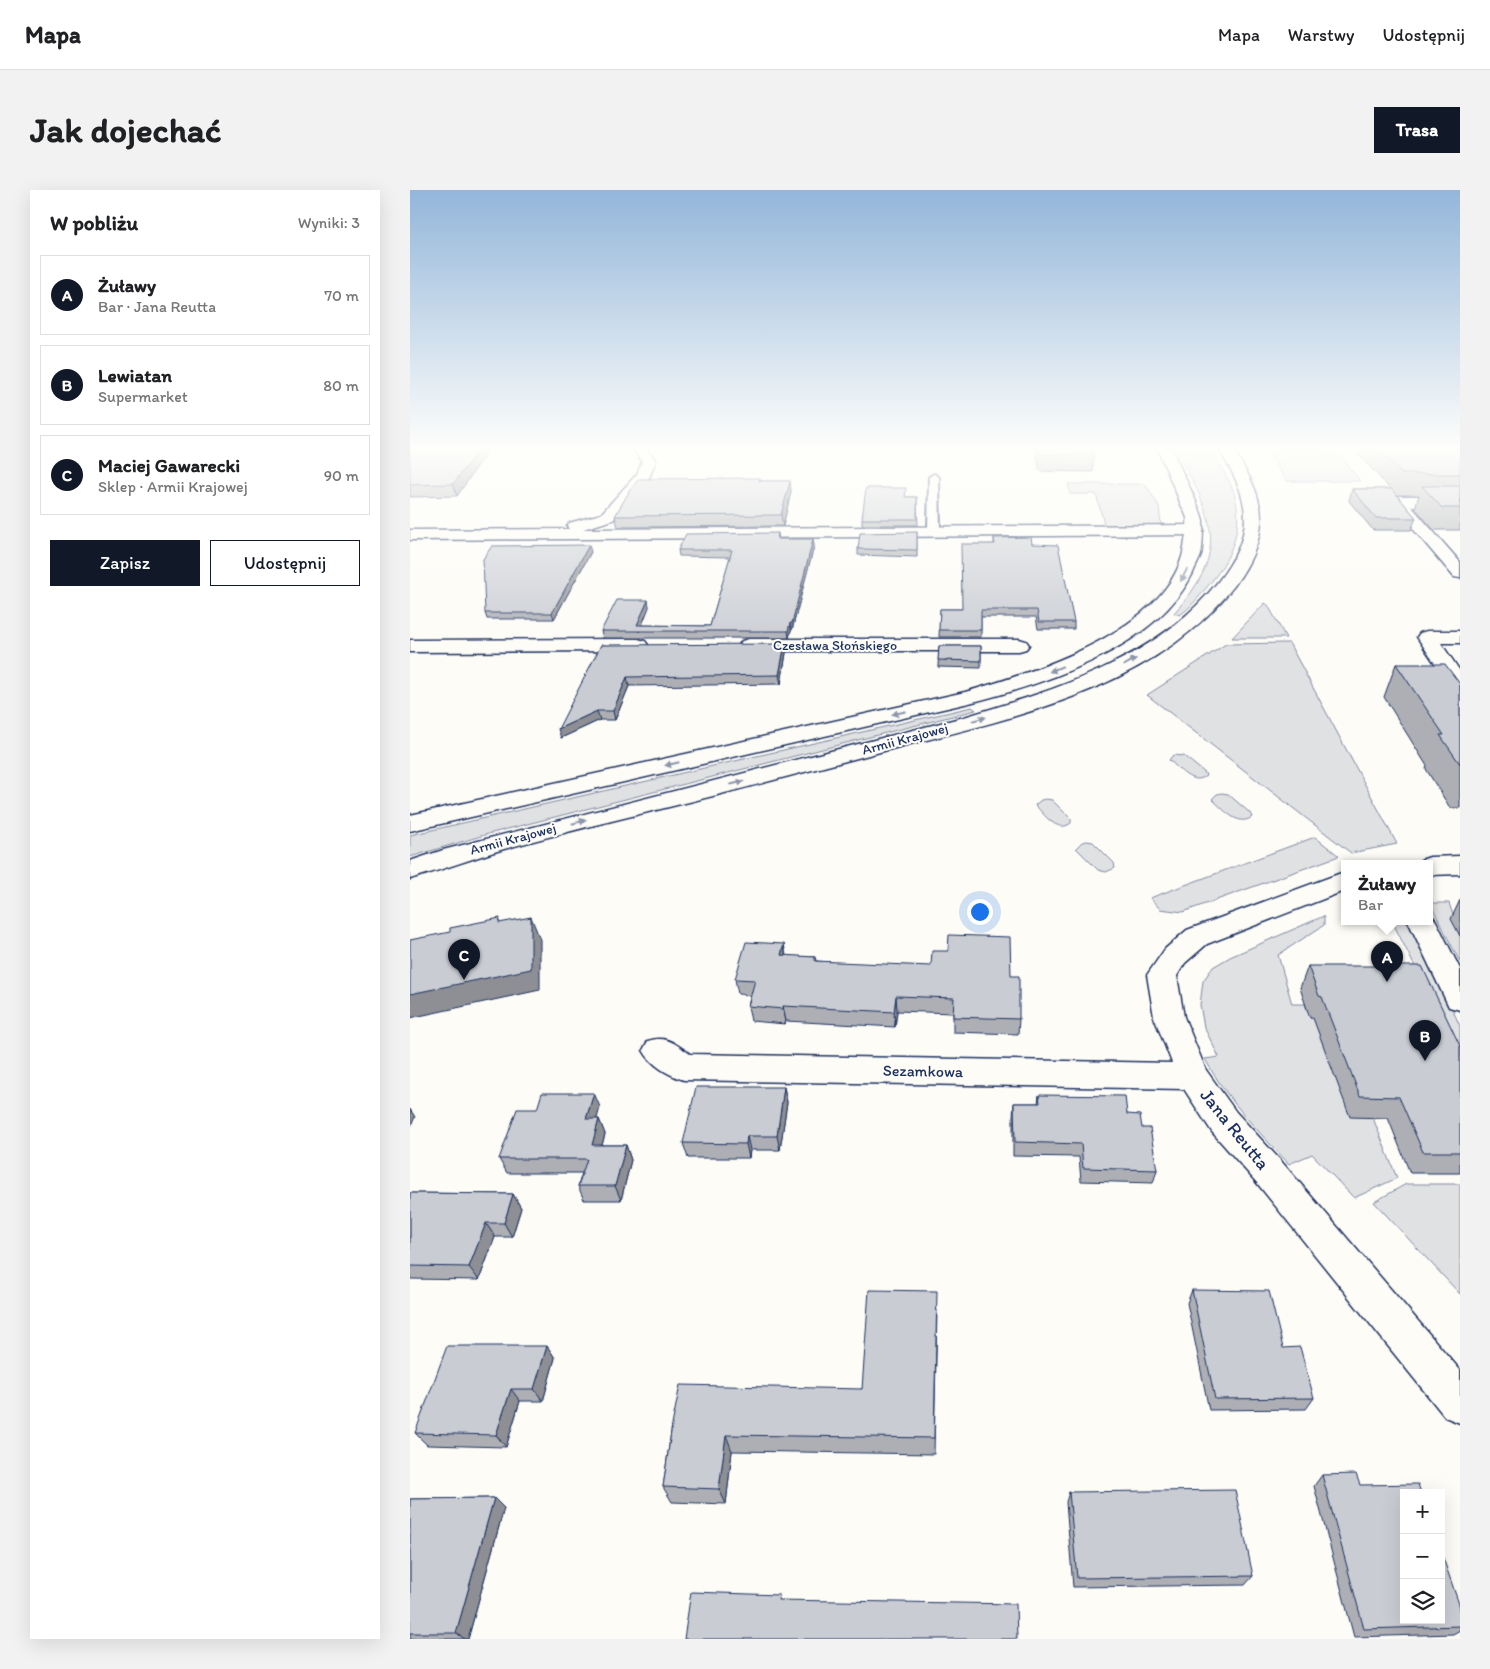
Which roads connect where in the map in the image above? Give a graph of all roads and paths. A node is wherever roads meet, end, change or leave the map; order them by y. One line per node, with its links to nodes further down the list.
1 (934, 516): 7 (lane)
2 (1193, 516): 6 (street, Armii Krajowej)
3 (1253, 516): 21 (street, Armii Krajowej, one-way to 3)
4 (1411, 516): 11 (street)
5 (606, 517): 8 (street); 9 (street)
6 (1196, 530): 7 (street); 18 (street, Armii Krajowej, one-way to 18)
7 (934, 532): 9 (street)
8 (547, 534): 9 (street); 10 (street)
9 (617, 534)
10 (410, 535)
11 (1460, 573)
12 (1460, 637): 17 (street)
13 (656, 645): 16 (street)
14 (734, 645): 15 (street, Czesława Słońskiego)
15 (1019, 645)
16 (410, 646)
17 (1460, 686)
18 (410, 823)
19 (1433, 866): 20 (street)
20 (1460, 866)
21 (410, 870)
22 (1341, 882): 26 (street, Jana Reutta)
23 (1424, 925): 24 (street)
24 (1460, 999)
25 (659, 1050): 26 (street, Sezamkowa)
26 (1193, 1076): 27 (street, Jana Reutta)
27 (1460, 1402)

